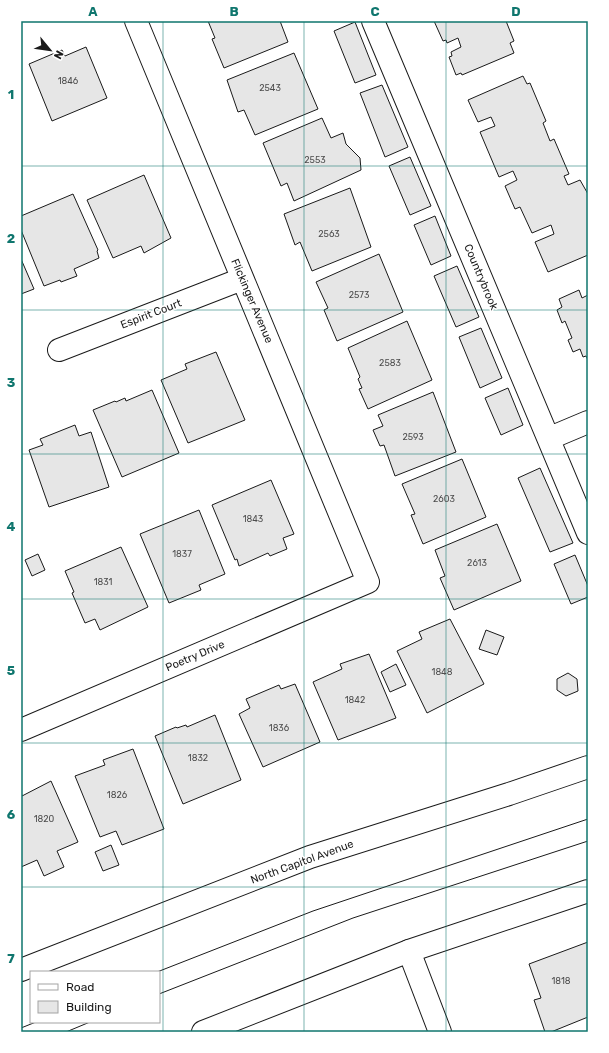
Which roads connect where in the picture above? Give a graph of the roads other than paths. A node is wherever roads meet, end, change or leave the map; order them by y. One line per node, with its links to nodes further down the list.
1 (136, 21): 3 (street, Flickinger Avenue)
2 (373, 21): 6 (street, Countrybrook)
3 (242, 278): 4 (street, Espirit Court); 8 (street, Flickinger Avenue)
4 (59, 350)
5 (588, 422): 6 (street)
6 (550, 438): 7 (street, Countrybrook)
7 (588, 533)
8 (368, 582): 9 (street, Poetry Drive)
9 (21, 730)
10 (588, 767): 13 (street, North Capitol Avenue)
11 (588, 891): 12 (street)
12 (409, 951): 14 (street); 15 (street)
13 (21, 970)
14 (203, 1032)
15 (440, 1032)

